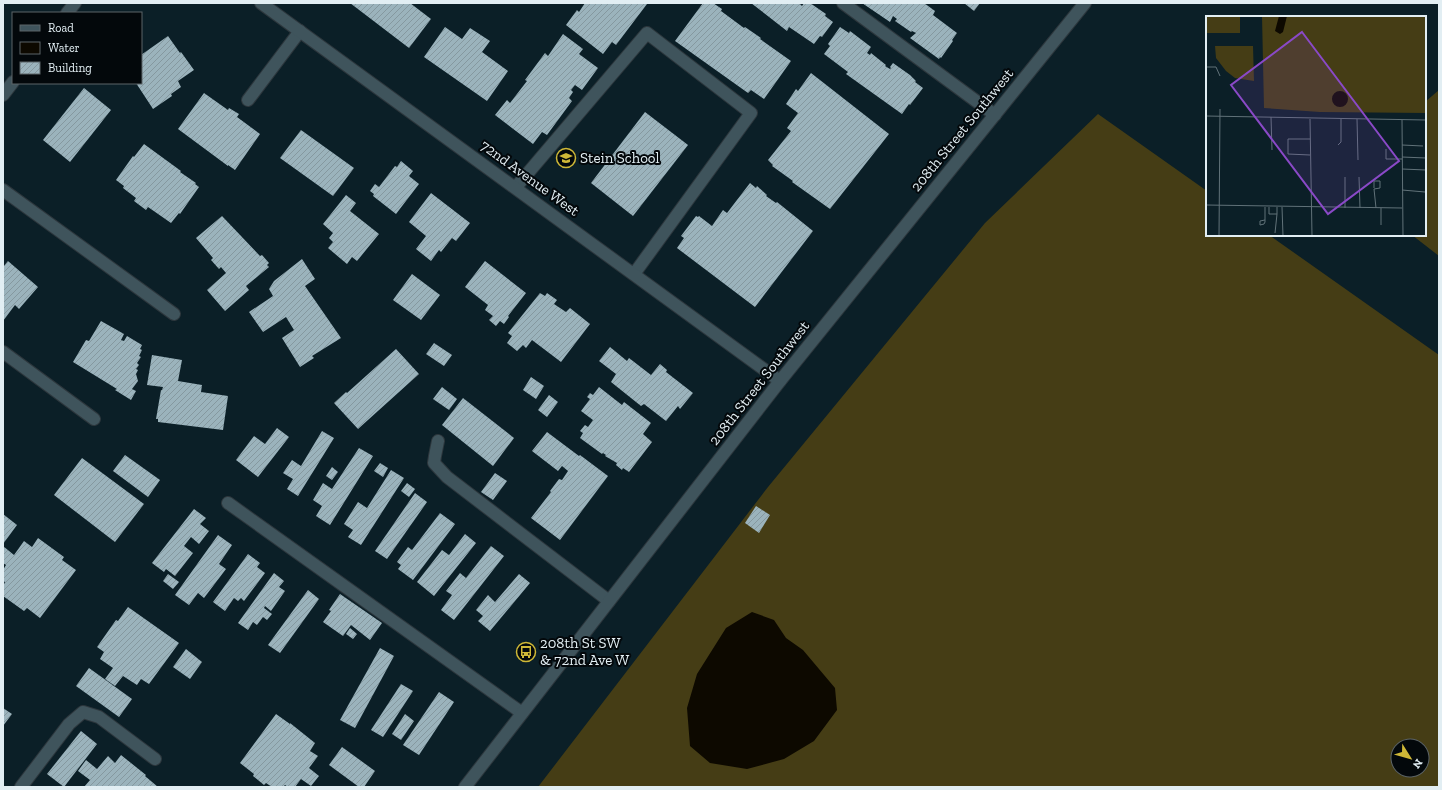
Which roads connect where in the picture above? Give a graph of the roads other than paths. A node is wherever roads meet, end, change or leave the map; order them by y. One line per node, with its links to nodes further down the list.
1 (75, 3): 5 (street)
2 (261, 3): 6 (street, 72nd Avenue West)
3 (843, 3): 10 (street)
4 (1085, 3): 10 (street, 208th Street Southwest)
5 (68, 12)
6 (300, 31): 9 (street); 11 (street, 72nd Avenue West)
7 (12, 83): 8 (street)
8 (3, 95)
9 (248, 100)
10 (995, 115): 16 (street, 208th Street Southwest)
11 (516, 187): 13 (street, 72nd Avenue West); 13 (street)
12 (3, 190): 14 (street)
13 (634, 274): 16 (street, 72nd Avenue West)
14 (174, 314)
15 (3, 352): 17 (street)
16 (780, 381): 20 (street, 208th Street Southwest)
17 (94, 419)
18 (438, 441): 20 (street)
19 (228, 503): 21 (street)
20 (609, 601): 21 (street, 208th Street Southwest)
21 (522, 713): 24 (street, 208th Street Southwest)
22 (155, 759): 23 (street)
23 (21, 787)
24 (465, 787)

